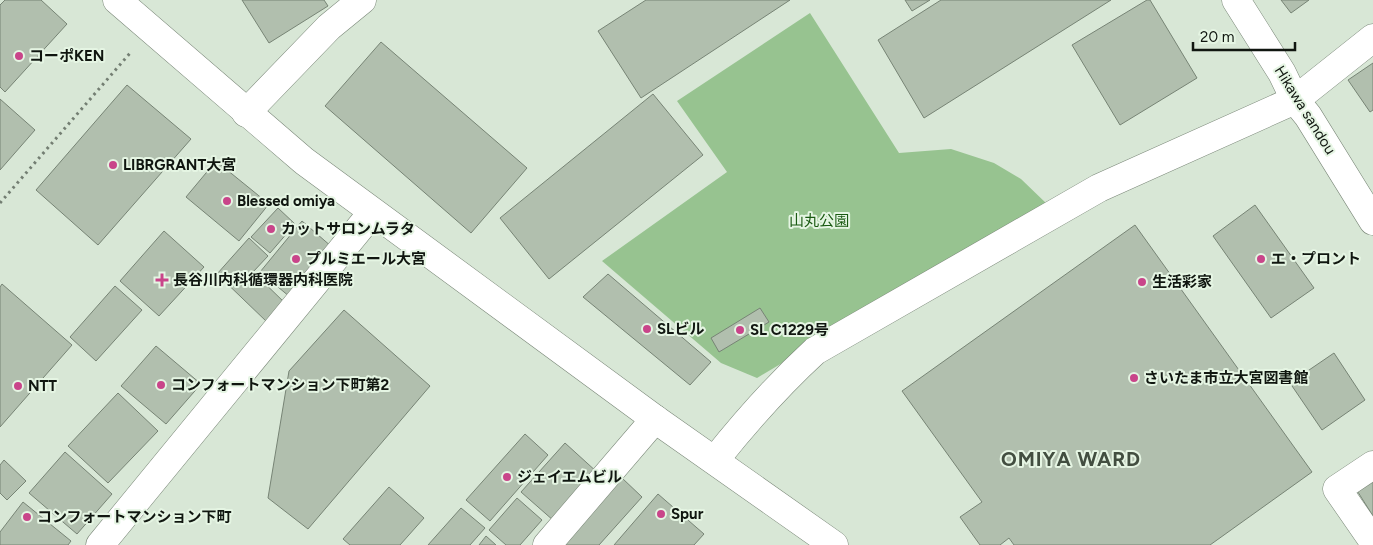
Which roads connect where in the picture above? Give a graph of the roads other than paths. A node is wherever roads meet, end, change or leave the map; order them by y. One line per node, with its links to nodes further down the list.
1 (117, 0): 6 (street)
2 (362, 0): 6 (street)
3 (1236, 0): 5 (street, Hikawa sandou)
4 (1373, 38): 5 (street)
5 (1295, 100): 8 (street, Hikawa sandou); 10 (street)
6 (246, 113): 7 (street)
7 (372, 213): 9 (street); 13 (street)
8 (1373, 221)
9 (655, 419): 10 (street); 14 (street)
10 (715, 460): 15 (street)
11 (1373, 465): 12 (street)
12 (1373, 542)
13 (100, 545)
14 (547, 545)
15 (834, 545)

